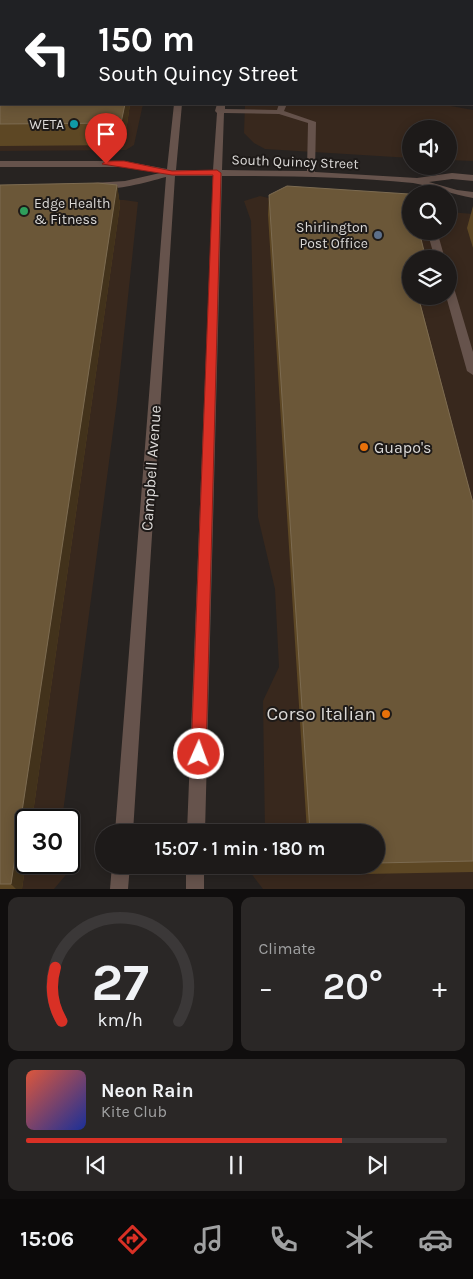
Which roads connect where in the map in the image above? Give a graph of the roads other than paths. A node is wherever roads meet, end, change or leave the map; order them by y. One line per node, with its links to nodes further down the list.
1 (178, 105): 5 (street, Campbell Avenue)
2 (220, 107): 3 (street); 6 (street)
3 (282, 108): 7 (street)
4 (0, 164): 5 (street, South Quincy Street)
5 (172, 173): 6 (street, South Quincy Street); 10 (street, South Quincy Street); 15 (street, Campbell Avenue)
6 (217, 173): 7 (street, South Quincy Street); 16 (street)
7 (311, 174): 9 (street, South Quincy Street)
8 (473, 178): 9 (street)
9 (417, 181): 11 (street); 12 (street)
10 (85, 185)
11 (418, 185)
12 (473, 195)
13 (454, 305): 14 (street)
14 (473, 371)
15 (125, 824)
16 (196, 824)
17 (120, 874): 19 (street)
18 (195, 874): 20 (street)
19 (119, 889)
20 (194, 889)

